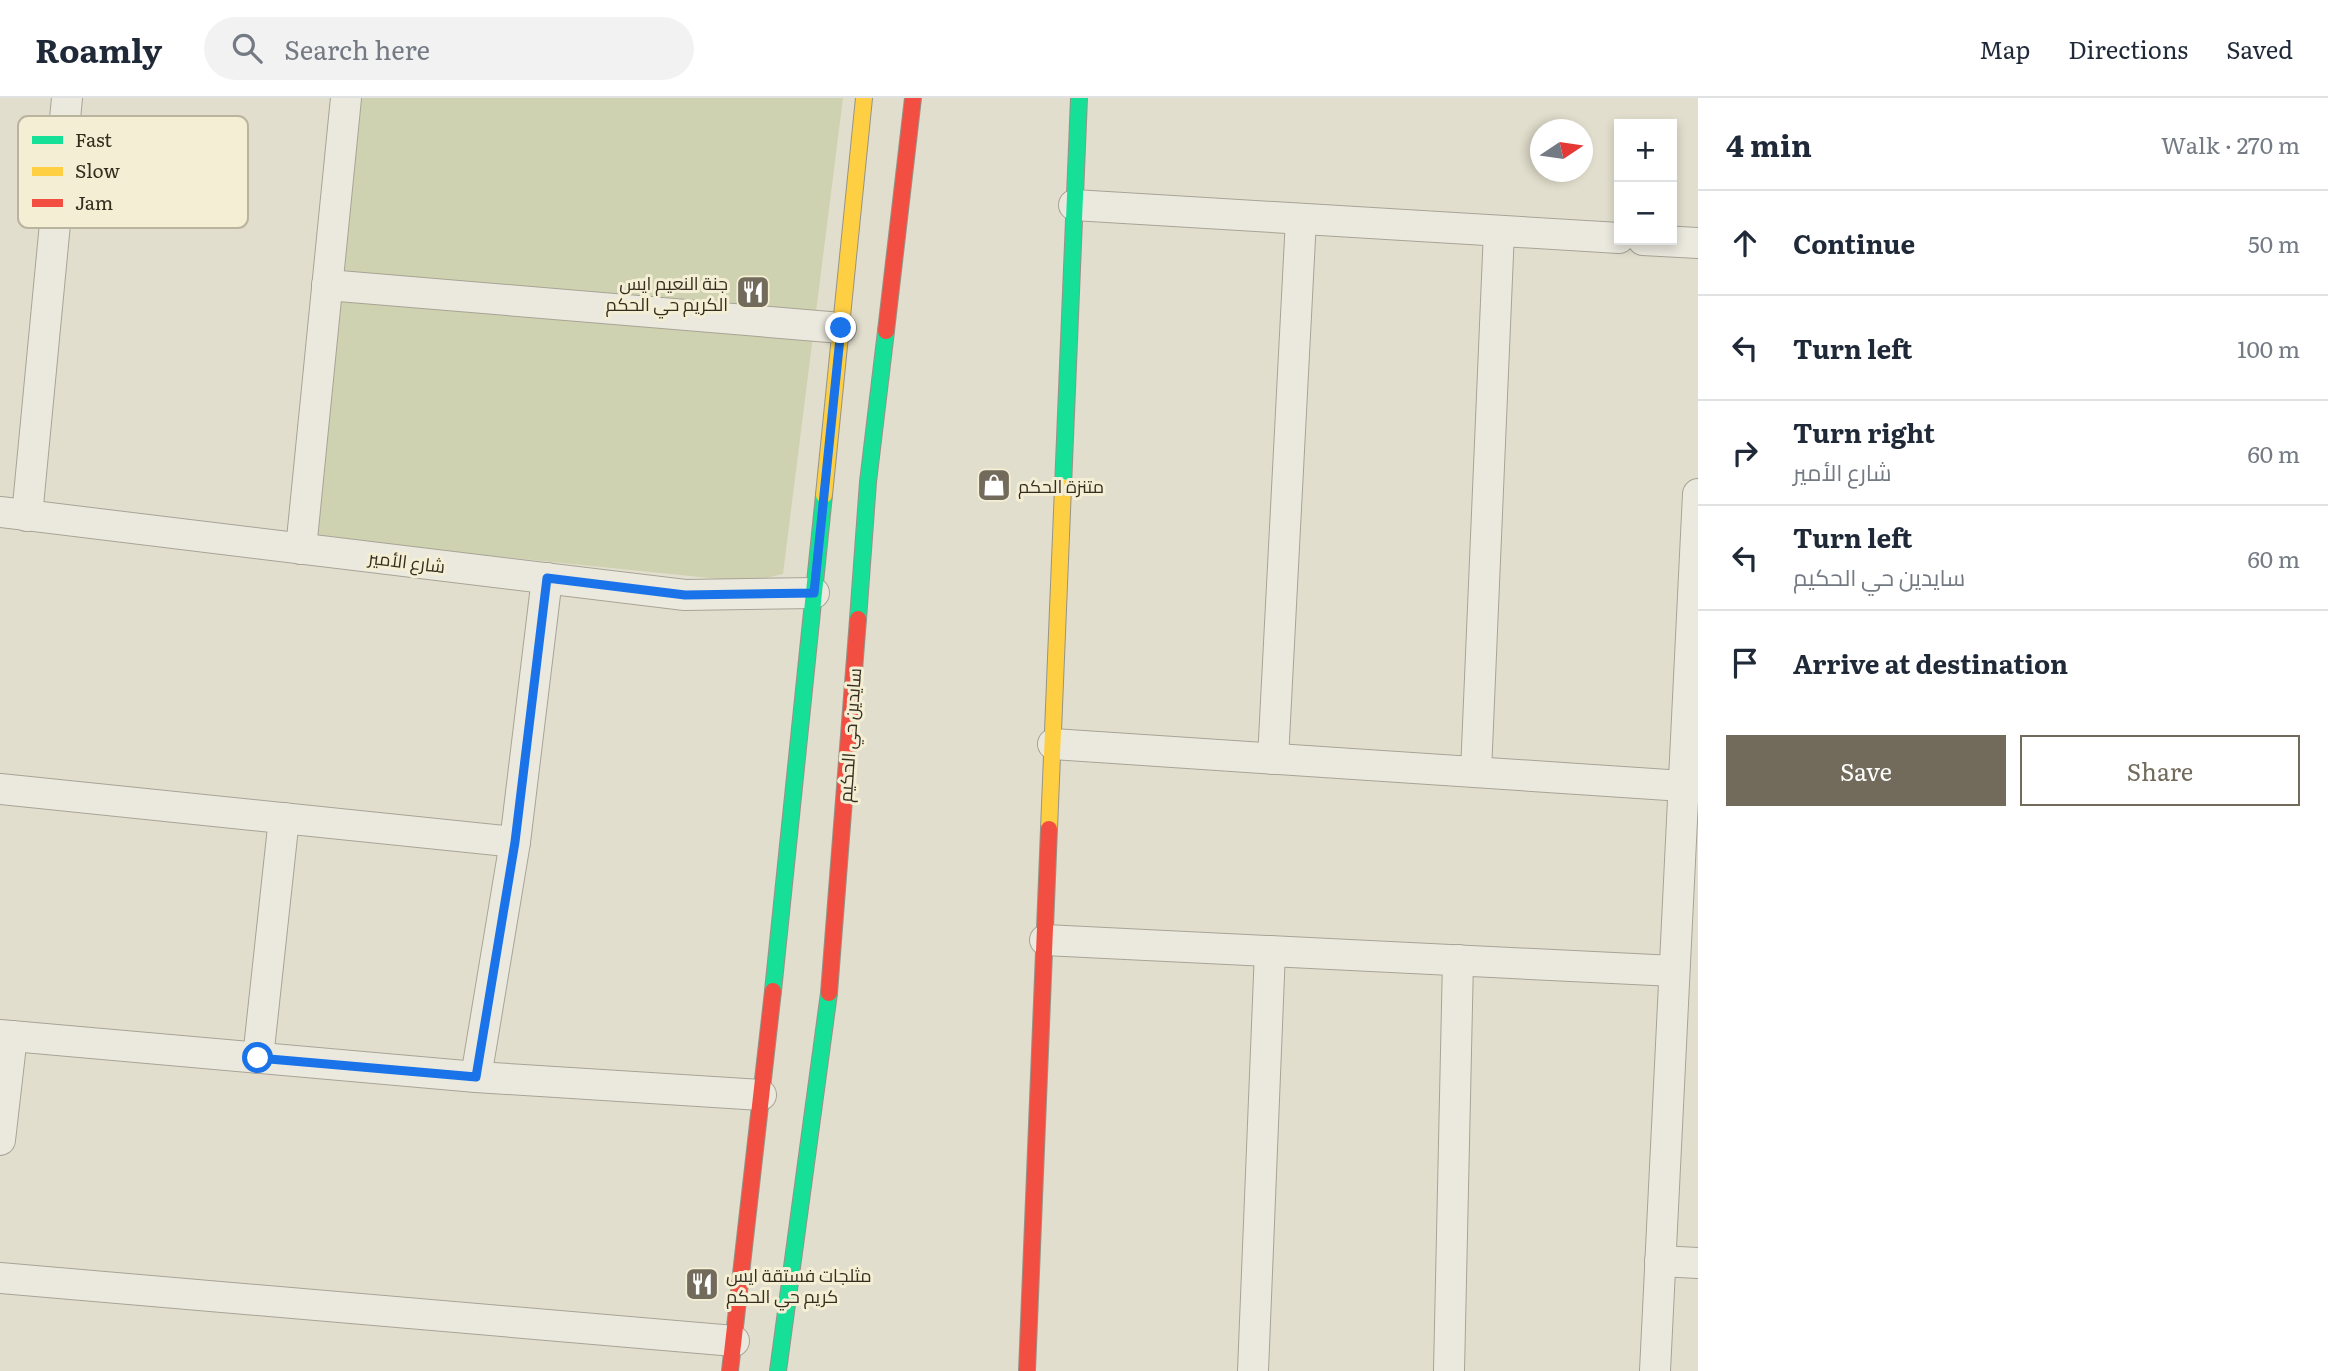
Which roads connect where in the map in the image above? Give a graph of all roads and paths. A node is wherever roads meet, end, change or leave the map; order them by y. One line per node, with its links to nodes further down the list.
1 (67, 98): 6 (street)
2 (346, 98): 14 (street)
3 (864, 98): 15 (street)
4 (913, 98): 42 (street, سايدين حي الحكيم)
5 (1079, 98): 7 (street)
6 (65, 116)
7 (1074, 205): 8 (street); 21 (street)
8 (1301, 219): 10 (street); 22 (street)
9 (50, 228): 17 (street)
10 (1499, 231): 11 (street); 23 (street)
11 (1614, 238)
12 (1677, 242): 13 (street)
13 (1698, 243)
14 (327, 285): 15 (street); 18 (street)
15 (841, 328): 20 (street)
16 (1698, 494): 24 (street)
17 (14, 514): 18 (street, شارع الأمير)
18 (300, 548): 19 (street, شارع الأمير)
19 (547, 578): 20 (street, شارع الأمير); 27 (street)
20 (814, 593): 35 (street)
21 (1053, 744): 22 (street); 28 (street)
22 (1273, 759): 23 (street)
23 (1476, 772): 24 (street)
24 (1683, 786): 31 (street)
25 (0, 789): 26 (street)
26 (284, 818): 27 (street); 33 (street)
27 (515, 842): 34 (street)
28 (1045, 940): 29 (street); 43 (street)
29 (1270, 951): 30 (street); 44 (street)
30 (1458, 960): 31 (street); 45 (street)
31 (1674, 971): 37 (street)
32 (6, 1035): 33 (street); 36 (street)
33 (258, 1058): 34 (street)
34 (476, 1077): 35 (street)
35 (761, 1095): 40 (street)
36 (0, 1140)
37 (1660, 1261): 38 (street); 46 (street)
38 (1698, 1263)
39 (0, 1278): 40 (street)
40 (734, 1341): 41 (street)
41 (730, 1371)
42 (778, 1371)
43 (1027, 1371)
44 (1253, 1371)
45 (1449, 1371)
46 (1655, 1371)

